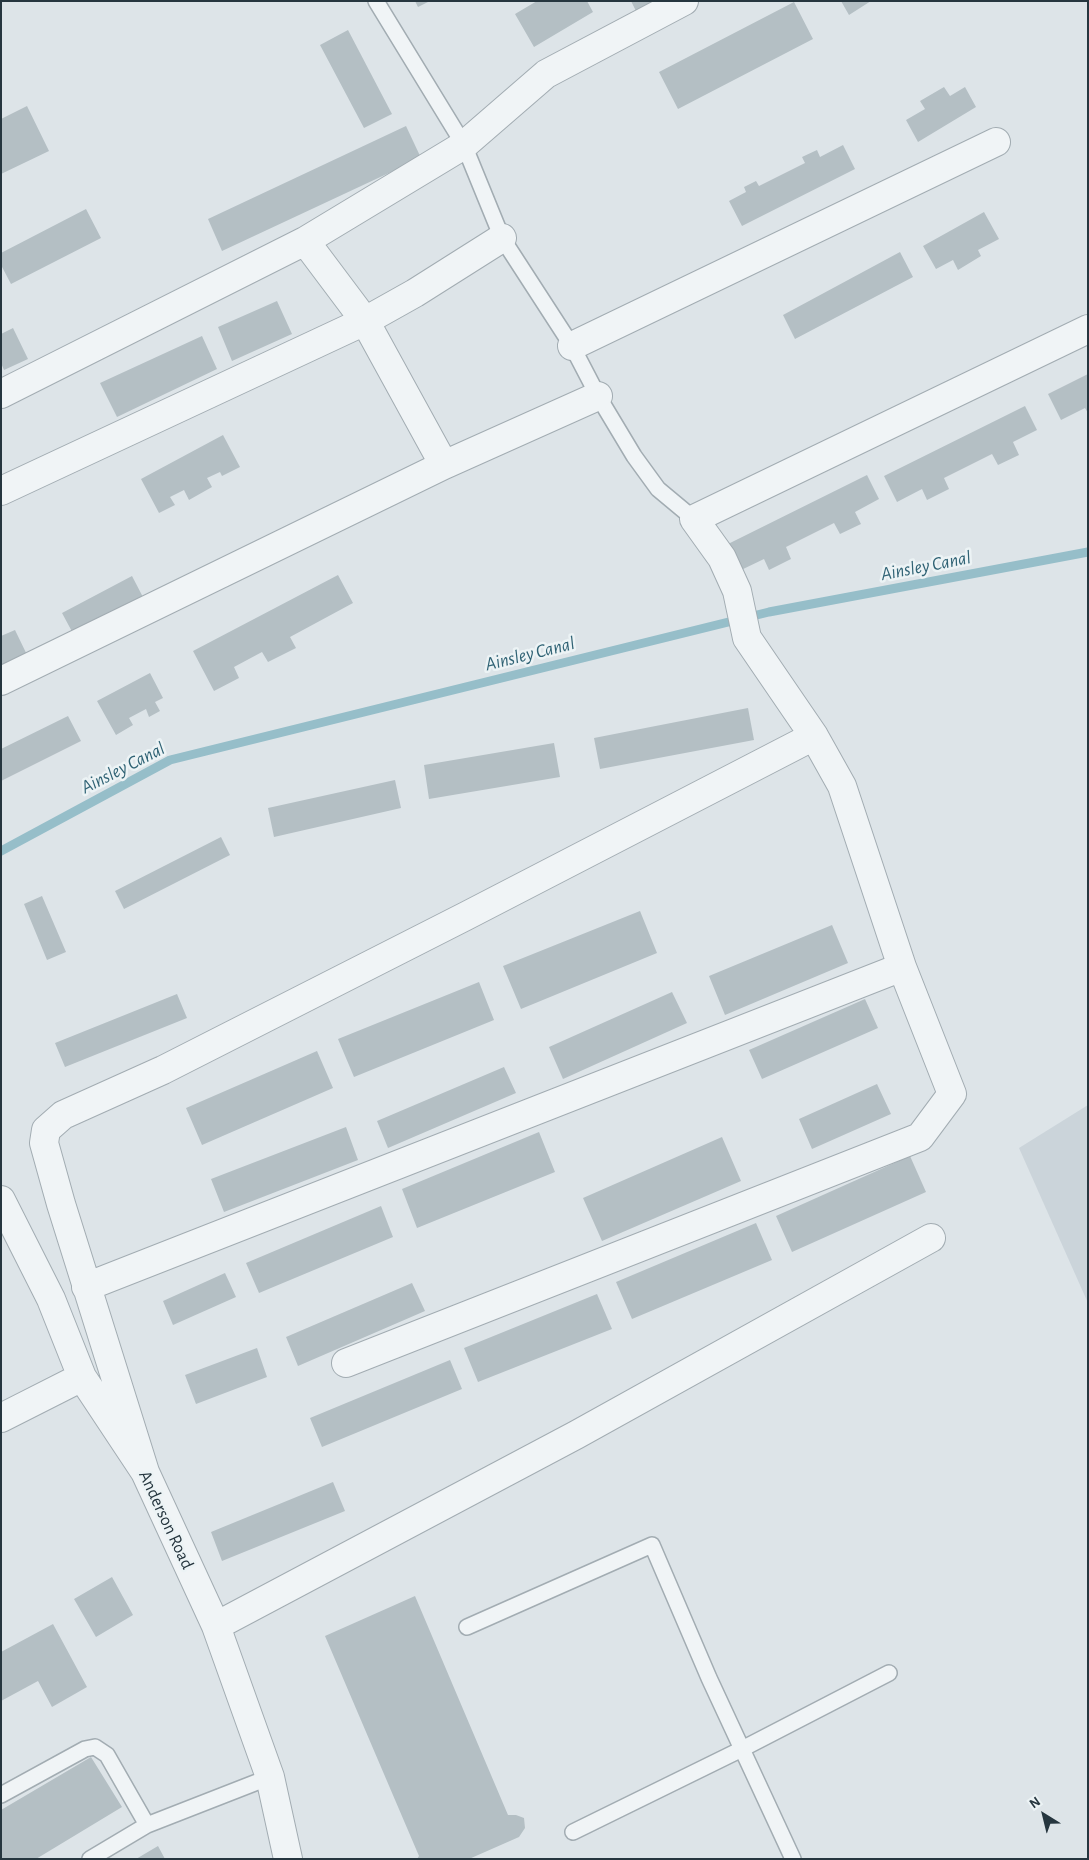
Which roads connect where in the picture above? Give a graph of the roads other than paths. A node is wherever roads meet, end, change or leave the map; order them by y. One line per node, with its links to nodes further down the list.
1 (376, 1): 4 (lane)
2 (684, 1): 4 (street)
3 (996, 142): 9 (street)
4 (464, 145): 5 (lane); 6 (street)
5 (502, 238): 7 (street); 9 (lane)
6 (305, 240): 7 (street); 10 (street)
7 (365, 321): 12 (street); 13 (street)
8 (1088, 329): 14 (street)
9 (572, 346): 11 (lane)
10 (1, 394)
11 (598, 396): 12 (street); 14 (lane)
12 (444, 465): 15 (street)
13 (1, 492)
14 (694, 519): 16 (street)
15 (1, 681)
16 (814, 736): 17 (street); 20 (street)
17 (902, 967): 20 (street); 21 (street)
18 (1, 1200): 22 (street, Anderson Road)
19 (932, 1238): 25 (street)
20 (86, 1287): 24 (street)
21 (346, 1363)
22 (82, 1377): 23 (street); 24 (street, Anderson Road)
23 (1, 1418)
24 (145, 1472): 25 (street, Anderson Road)
25 (216, 1626): 29 (street, Anderson Road)
26 (467, 1627): 28 (lane)
27 (889, 1673): 28 (lane)
28 (742, 1749): 32 (lane); 35 (lane)
29 (270, 1777): 31 (lane); 33 (street, Anderson Road)
30 (1, 1795): 31 (lane)
31 (147, 1826): 34 (lane)
32 (573, 1832)
33 (286, 1858)
34 (90, 1859)
35 (792, 1859)

